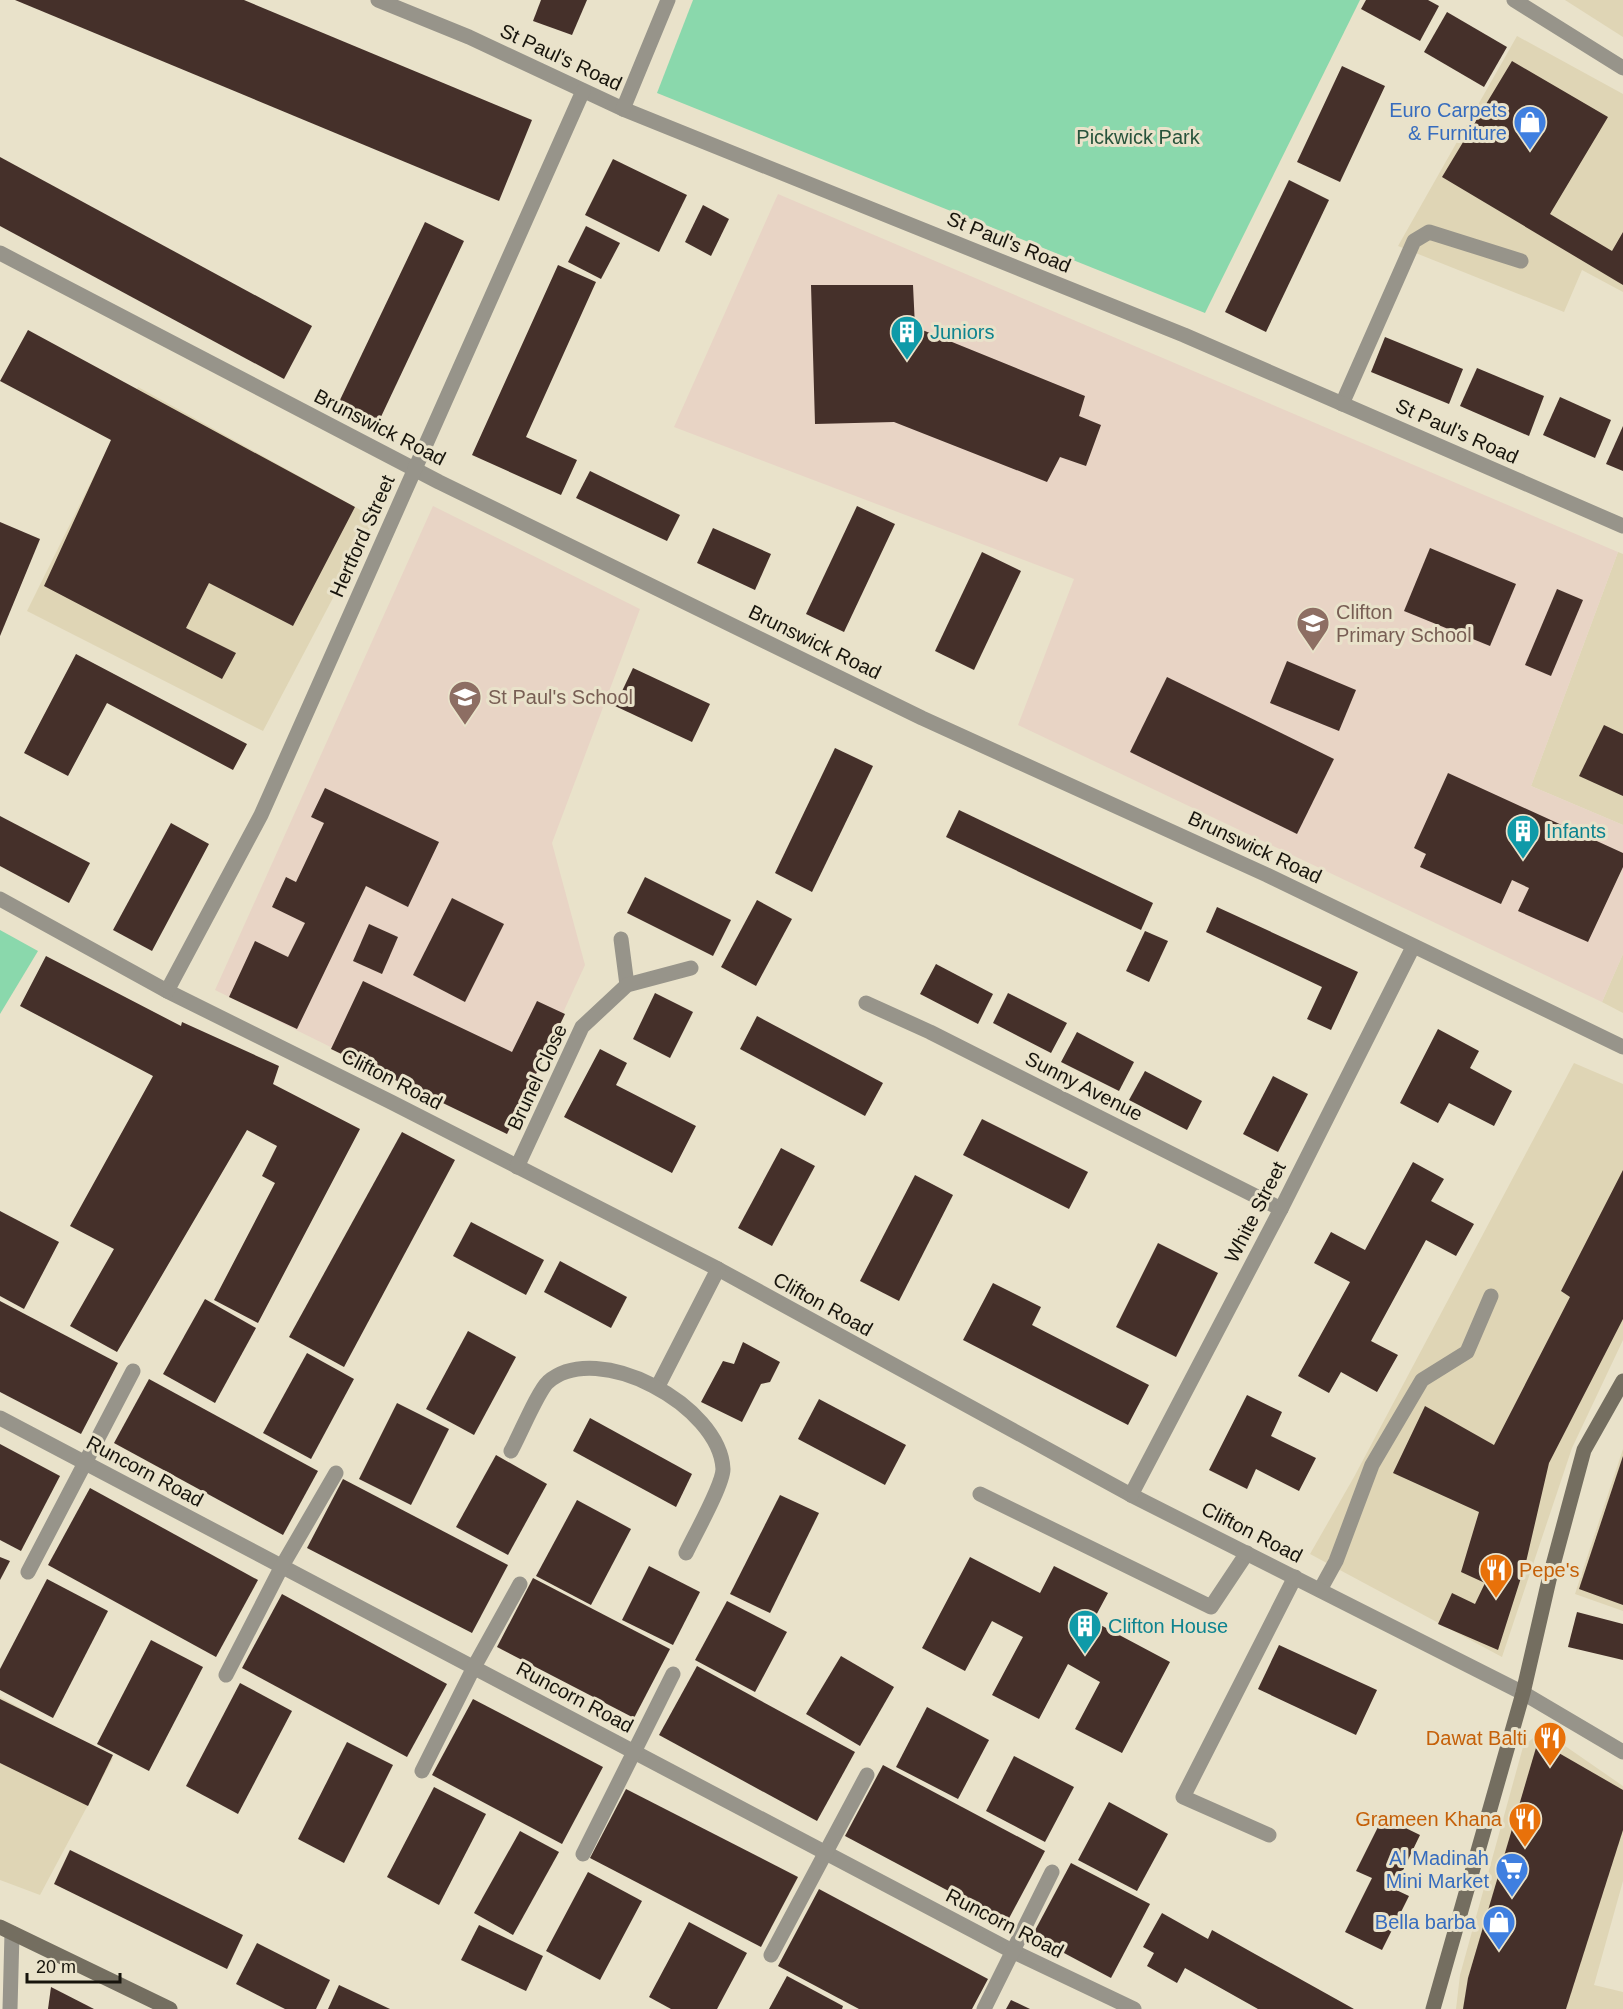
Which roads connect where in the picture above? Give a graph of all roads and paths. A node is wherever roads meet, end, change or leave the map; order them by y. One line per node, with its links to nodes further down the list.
1 (378, 0): 5 (street, St Paul's Road)
2 (668, 0): 6 (street)
3 (1514, 0): 4 (street)
4 (1623, 68)
5 (583, 91): 6 (street, St Paul's Road); 10 (street, Hertford Street)
6 (623, 109): 9 (street, St Paul's Road)
7 (0, 253): 10 (street, Brunswick Road)
8 (1521, 261): 9 (street)
9 (1342, 404): 11 (street, St Paul's Road)
10 (415, 469): 14 (street, Brunswick Road); 17 (street, Hertford Street)
11 (1623, 526)
12 (0, 899): 17 (street, Clifton Road)
13 (621, 939): 16 (street)
14 (1413, 947): 19 (street, Brunswick Road); 21 (street, White Street)
15 (691, 968): 16 (street, Brunel Close)
16 (627, 985): 20 (street, Brunel Close)
17 (167, 991): 20 (street, Clifton Road)
18 (866, 1003): 21 (street, Sunny Avenue)
19 (1623, 1047)
20 (517, 1167): 22 (street, Clifton Road)
21 (1281, 1209): 32 (street, White Street)
22 (718, 1269): 25 (street); 32 (street, Clifton Road)
23 (1491, 1296): 39 (street)
24 (133, 1371): 29 (street)
25 (658, 1386): 28 (street); 33 (street)
26 (1621, 1388): 43 (street)
27 (0, 1418): 29 (street, Runcorn Road)
28 (511, 1451)
29 (85, 1462): 35 (street, Runcorn Road); 36 (street)
30 (336, 1473): 35 (street)
31 (980, 1494): 34 (street)
32 (1131, 1495): 34 (street, Clifton Road)
33 (686, 1553)
34 (1247, 1553): 37 (street, Clifton Road)
35 (282, 1566): 40 (street, Runcorn Road); 42 (street)
36 (28, 1572)
37 (1295, 1577): 39 (street, Clifton Road); 48 (street)
38 (520, 1584): 40 (street)
39 (1320, 1590): 43 (street, Clifton Road)
40 (474, 1667): 44 (street, Runcorn Road); 46 (street)
41 (673, 1674): 44 (street)
42 (226, 1675)
43 (1523, 1693): 45 (street, Clifton Road); 59 (street)
44 (633, 1752): 49 (street, Runcorn Road); 50 (street)
45 (1623, 1752)
46 (422, 1771)
47 (867, 1775): 49 (street)
48 (1269, 1835)
49 (824, 1852): 53 (street, Runcorn Road); 54 (street)
50 (583, 1854)
51 (1052, 1872): 53 (street)
52 (6, 1930): 55 (street); 56 (street)
53 (1012, 1951): 57 (street); 58 (street, Runcorn Road)
54 (771, 1955)
55 (10, 2009)
56 (170, 2009)
57 (984, 2009)
58 (1134, 2009)
59 (1433, 2009)

